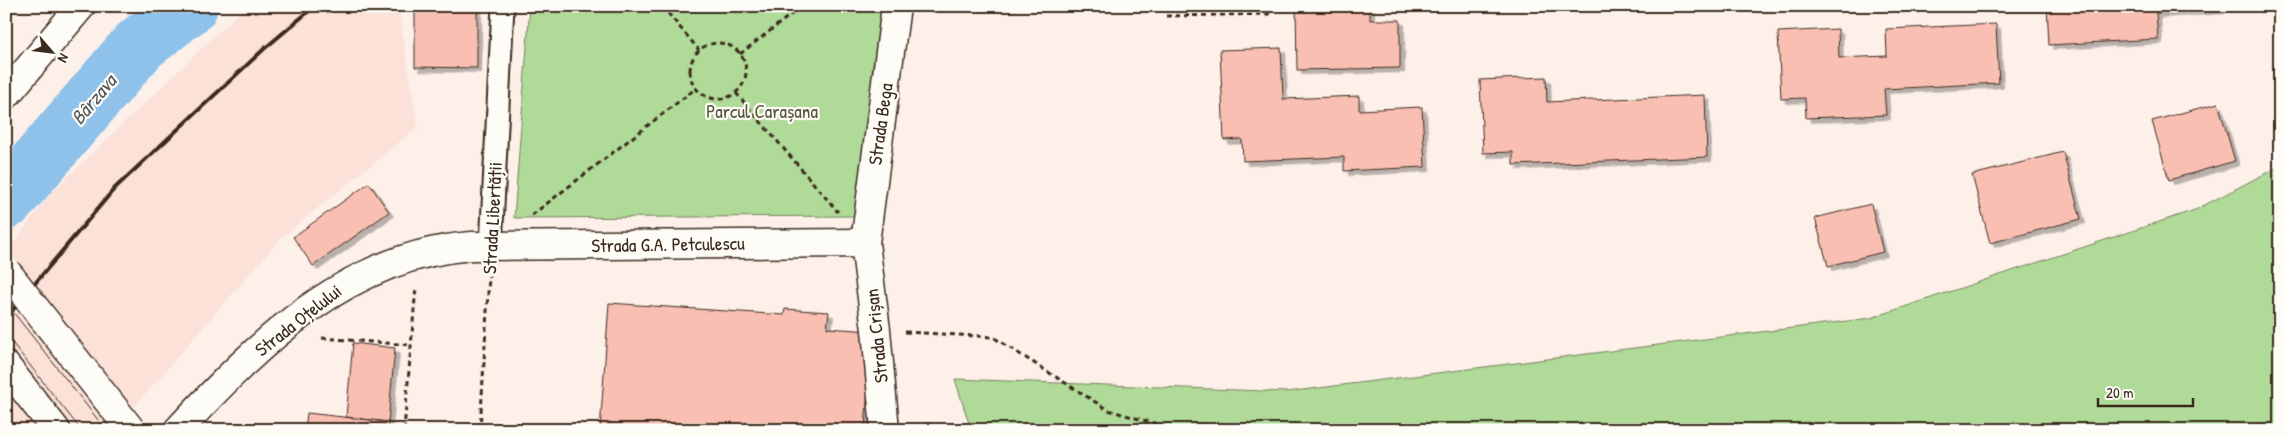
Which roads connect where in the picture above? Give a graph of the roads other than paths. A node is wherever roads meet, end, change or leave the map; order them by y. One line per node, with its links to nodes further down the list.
1 (81, 6): 4 (street)
2 (503, 6): 6 (street, Strada Libertății)
3 (896, 6): 5 (street, Strada Bega)
4 (6, 95)
5 (865, 243): 6 (street, Strada G.A. Petculescu); 12 (street, Strada Crișan)
6 (482, 246): 11 (street, Strada Oțelului)
7 (6, 271): 10 (street, bridge)
8 (6, 366): 9 (street)
9 (56, 430)
10 (131, 430)
11 (178, 430)
12 (885, 430)

